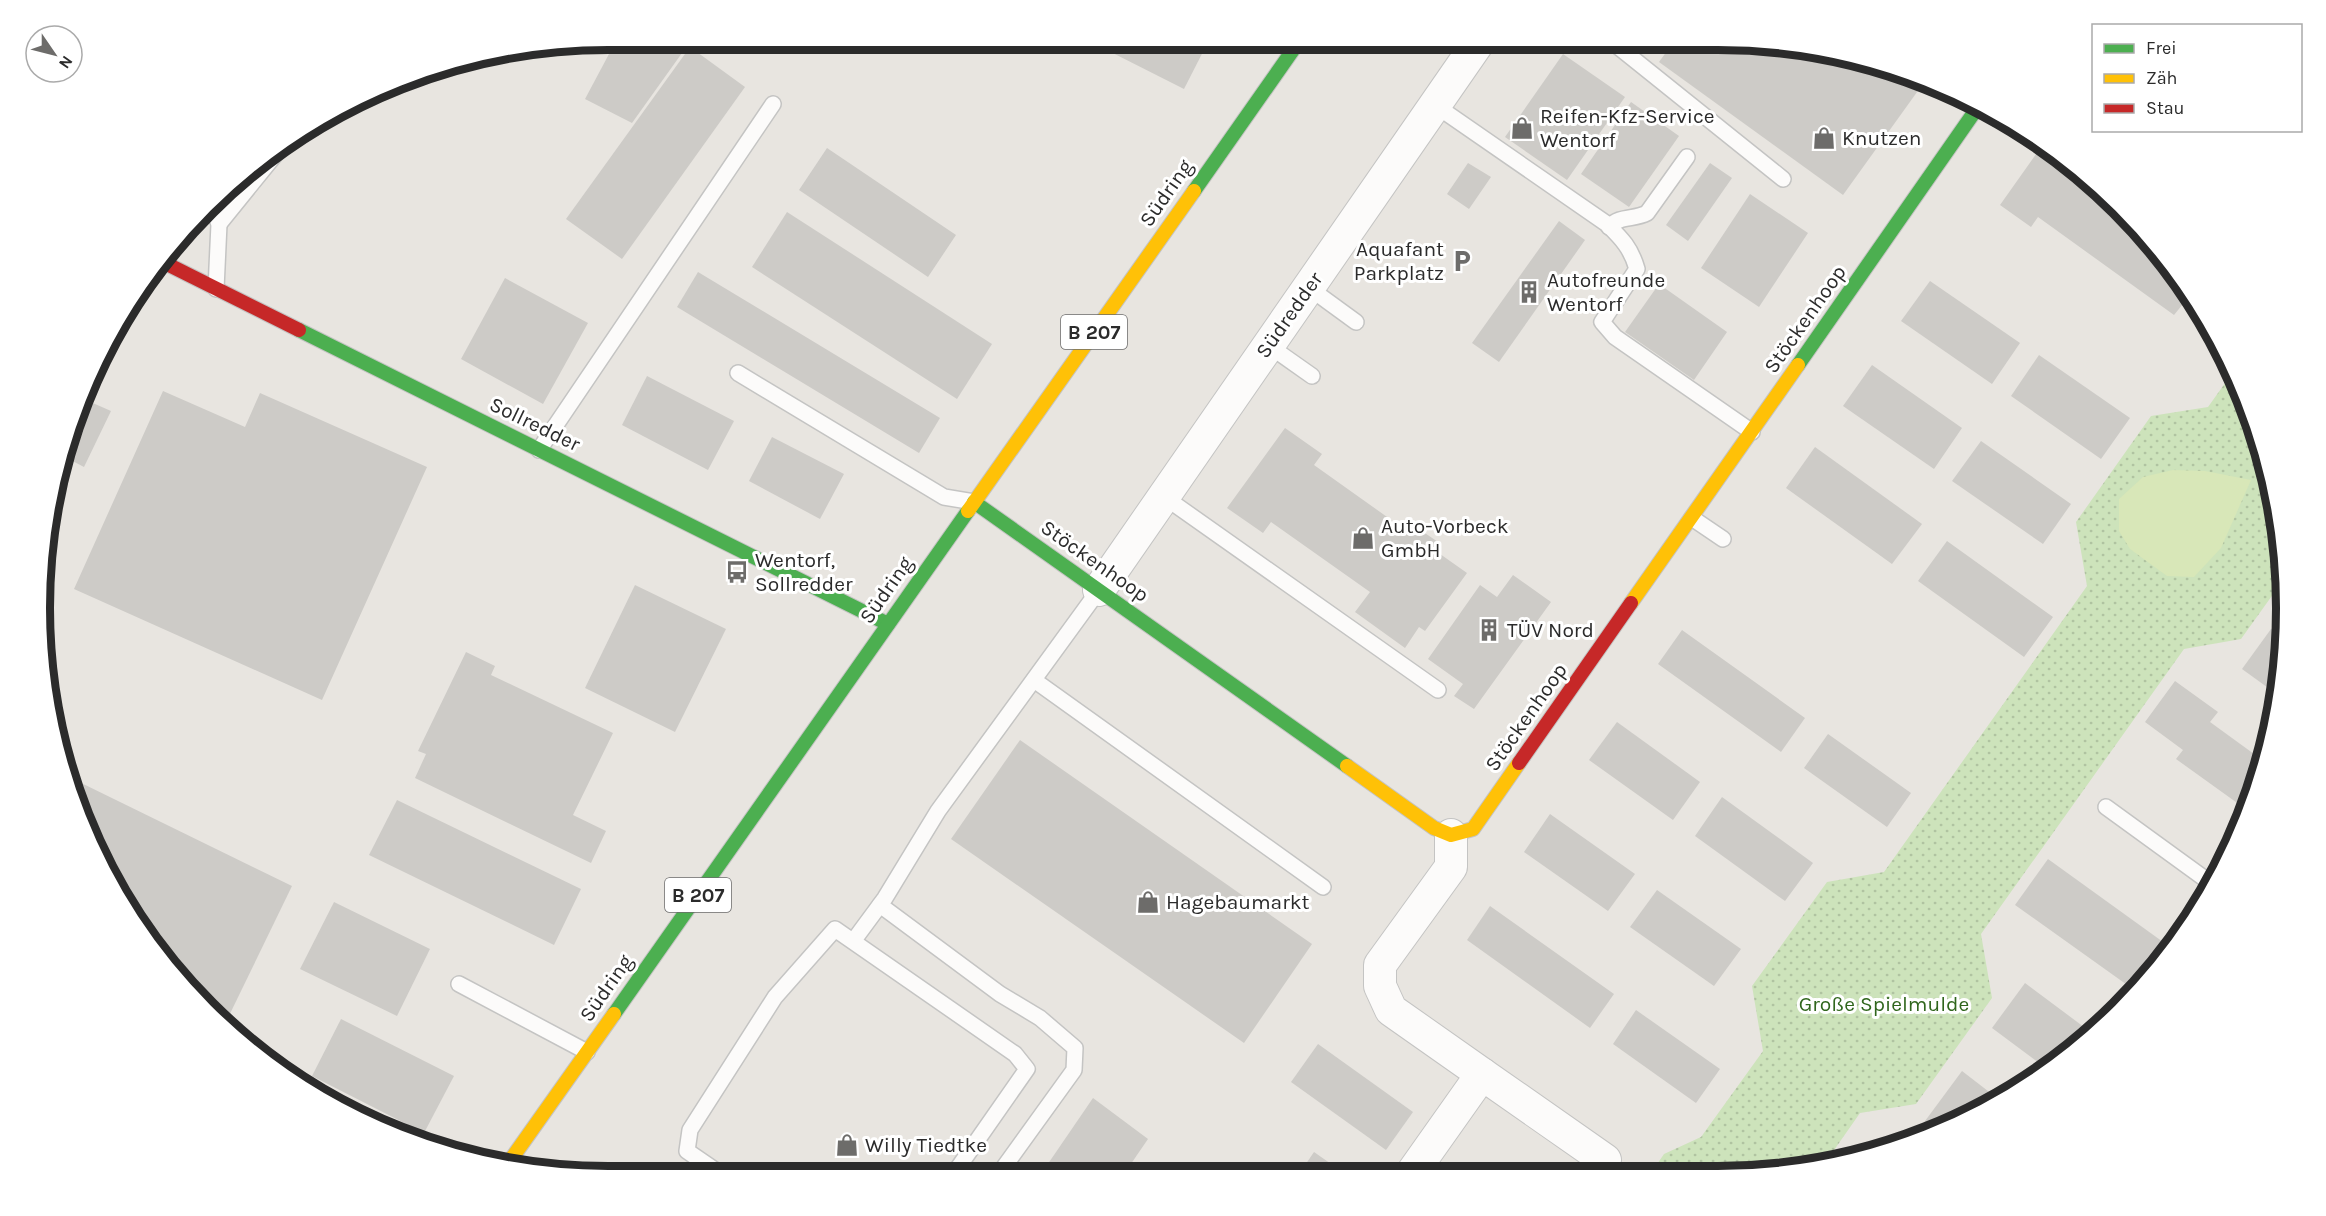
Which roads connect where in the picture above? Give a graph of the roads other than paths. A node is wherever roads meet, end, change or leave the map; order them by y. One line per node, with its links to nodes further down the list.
1 (1293, 50): 23 (street, Südring / B 207)
2 (1473, 50): 5 (street, Südredder)
3 (1624, 50): 9 (lane)
4 (773, 104): 21 (lane)
5 (1435, 105): 12 (lane); 14 (street, Südredder)
6 (1974, 112): 20 (street, Stöckenhoop)
7 (1687, 157): 12 (lane)
8 (264, 168): 11 (lane)
9 (1783, 179)
10 (214, 212): 11 (lane)
11 (219, 224): 15 (lane)
12 (1609, 226): 20 (lane)
13 (168, 264): 15 (street, Sollredder)
14 (1308, 287): 16 (lane); 17 (street, Südredder)
15 (216, 289): 21 (street, Sollredder)
16 (1356, 322)
17 (1268, 345): 19 (lane); 22 (street, Südredder)
18 (738, 373): 23 (lane)
19 (1312, 376)
20 (1752, 432): 24 (street, Stöckenhoop)
21 (539, 450): 27 (street, Sollredder)
22 (1163, 496): 26 (street, Südredder); 29 (lane)
23 (974, 502): 26 (street, Stöckenhoop); 27 (street, Südring / B 207)
24 (1692, 518): 25 (lane); 31 (street, Stöckenhoop)
25 (1723, 539)
26 (1099, 590): 28 (lane); 31 (street, Stöckenhoop)
27 (888, 624): 37 (street, Südring / B 207)
28 (1034, 680): 33 (lane); 34 (lane)
29 (1438, 690)
30 (2106, 807): 32 (lane)
31 (1451, 835): 38 (street)
32 (2206, 880)
33 (1323, 887)
34 (880, 905): 35 (lane); 43 (lane)
35 (854, 940): 41 (lane); 42 (lane)
36 (459, 984): 37 (lane)
37 (587, 1052): 39 (street, Südring / B 207)
38 (1482, 1074): 40 (street); 44 (street)
39 (512, 1158)
40 (1605, 1160)
41 (709, 1166)
42 (959, 1166)
43 (1005, 1166)
44 (1417, 1166)

